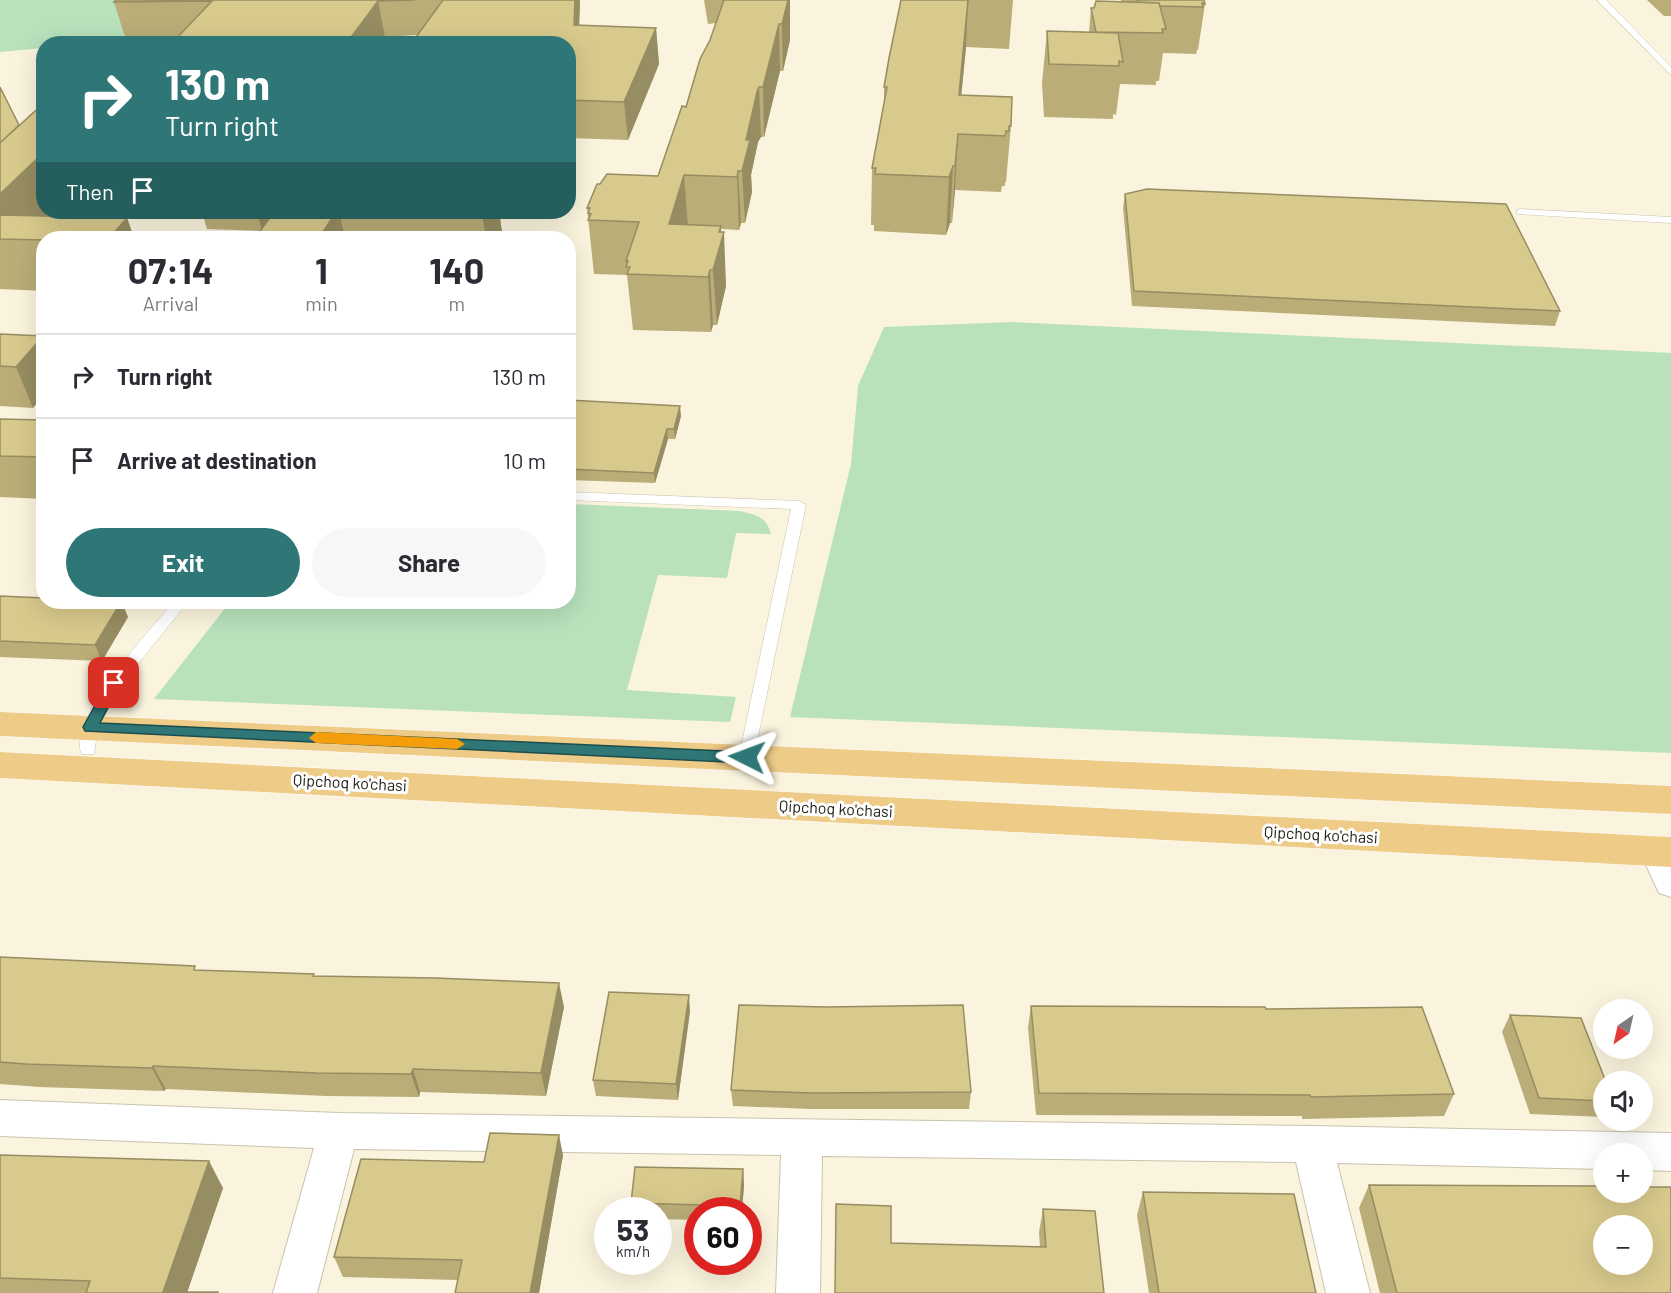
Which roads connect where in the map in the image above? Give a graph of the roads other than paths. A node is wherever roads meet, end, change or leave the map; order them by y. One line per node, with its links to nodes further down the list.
1 (1601, 0): 2 (lane)
2 (1671, 72)
3 (1521, 212): 4 (lane)
4 (1671, 220)
5 (576, 496): 9 (lane)
6 (175, 609): 8 (lane)
7 (0, 724): 8 (main road, Qipchoq ko'chasi)
8 (96, 744): 9 (main road, Qipchoq ko'chasi); 10 (main road, Qipchoq ko'chasi); 13 (main road, Qipchoq ko'chasi)
9 (747, 757): 11 (main road, Qipchoq ko'chasi)
10 (0, 765)
11 (1510, 793): 12 (main road, Qipchoq ko'chasi); 13 (main road)
12 (1671, 800)
13 (1533, 846): 14 (main road, Qipchoq ko'chasi)
14 (1666, 862)
15 (0, 1118): 16 (street)
16 (339, 1131): 17 (street); 20 (street)
17 (802, 1138): 18 (street); 21 (street)
18 (1312, 1144): 19 (street); 22 (street)
19 (1671, 1152)
20 (295, 1293)
21 (798, 1293)
22 (1348, 1293)

